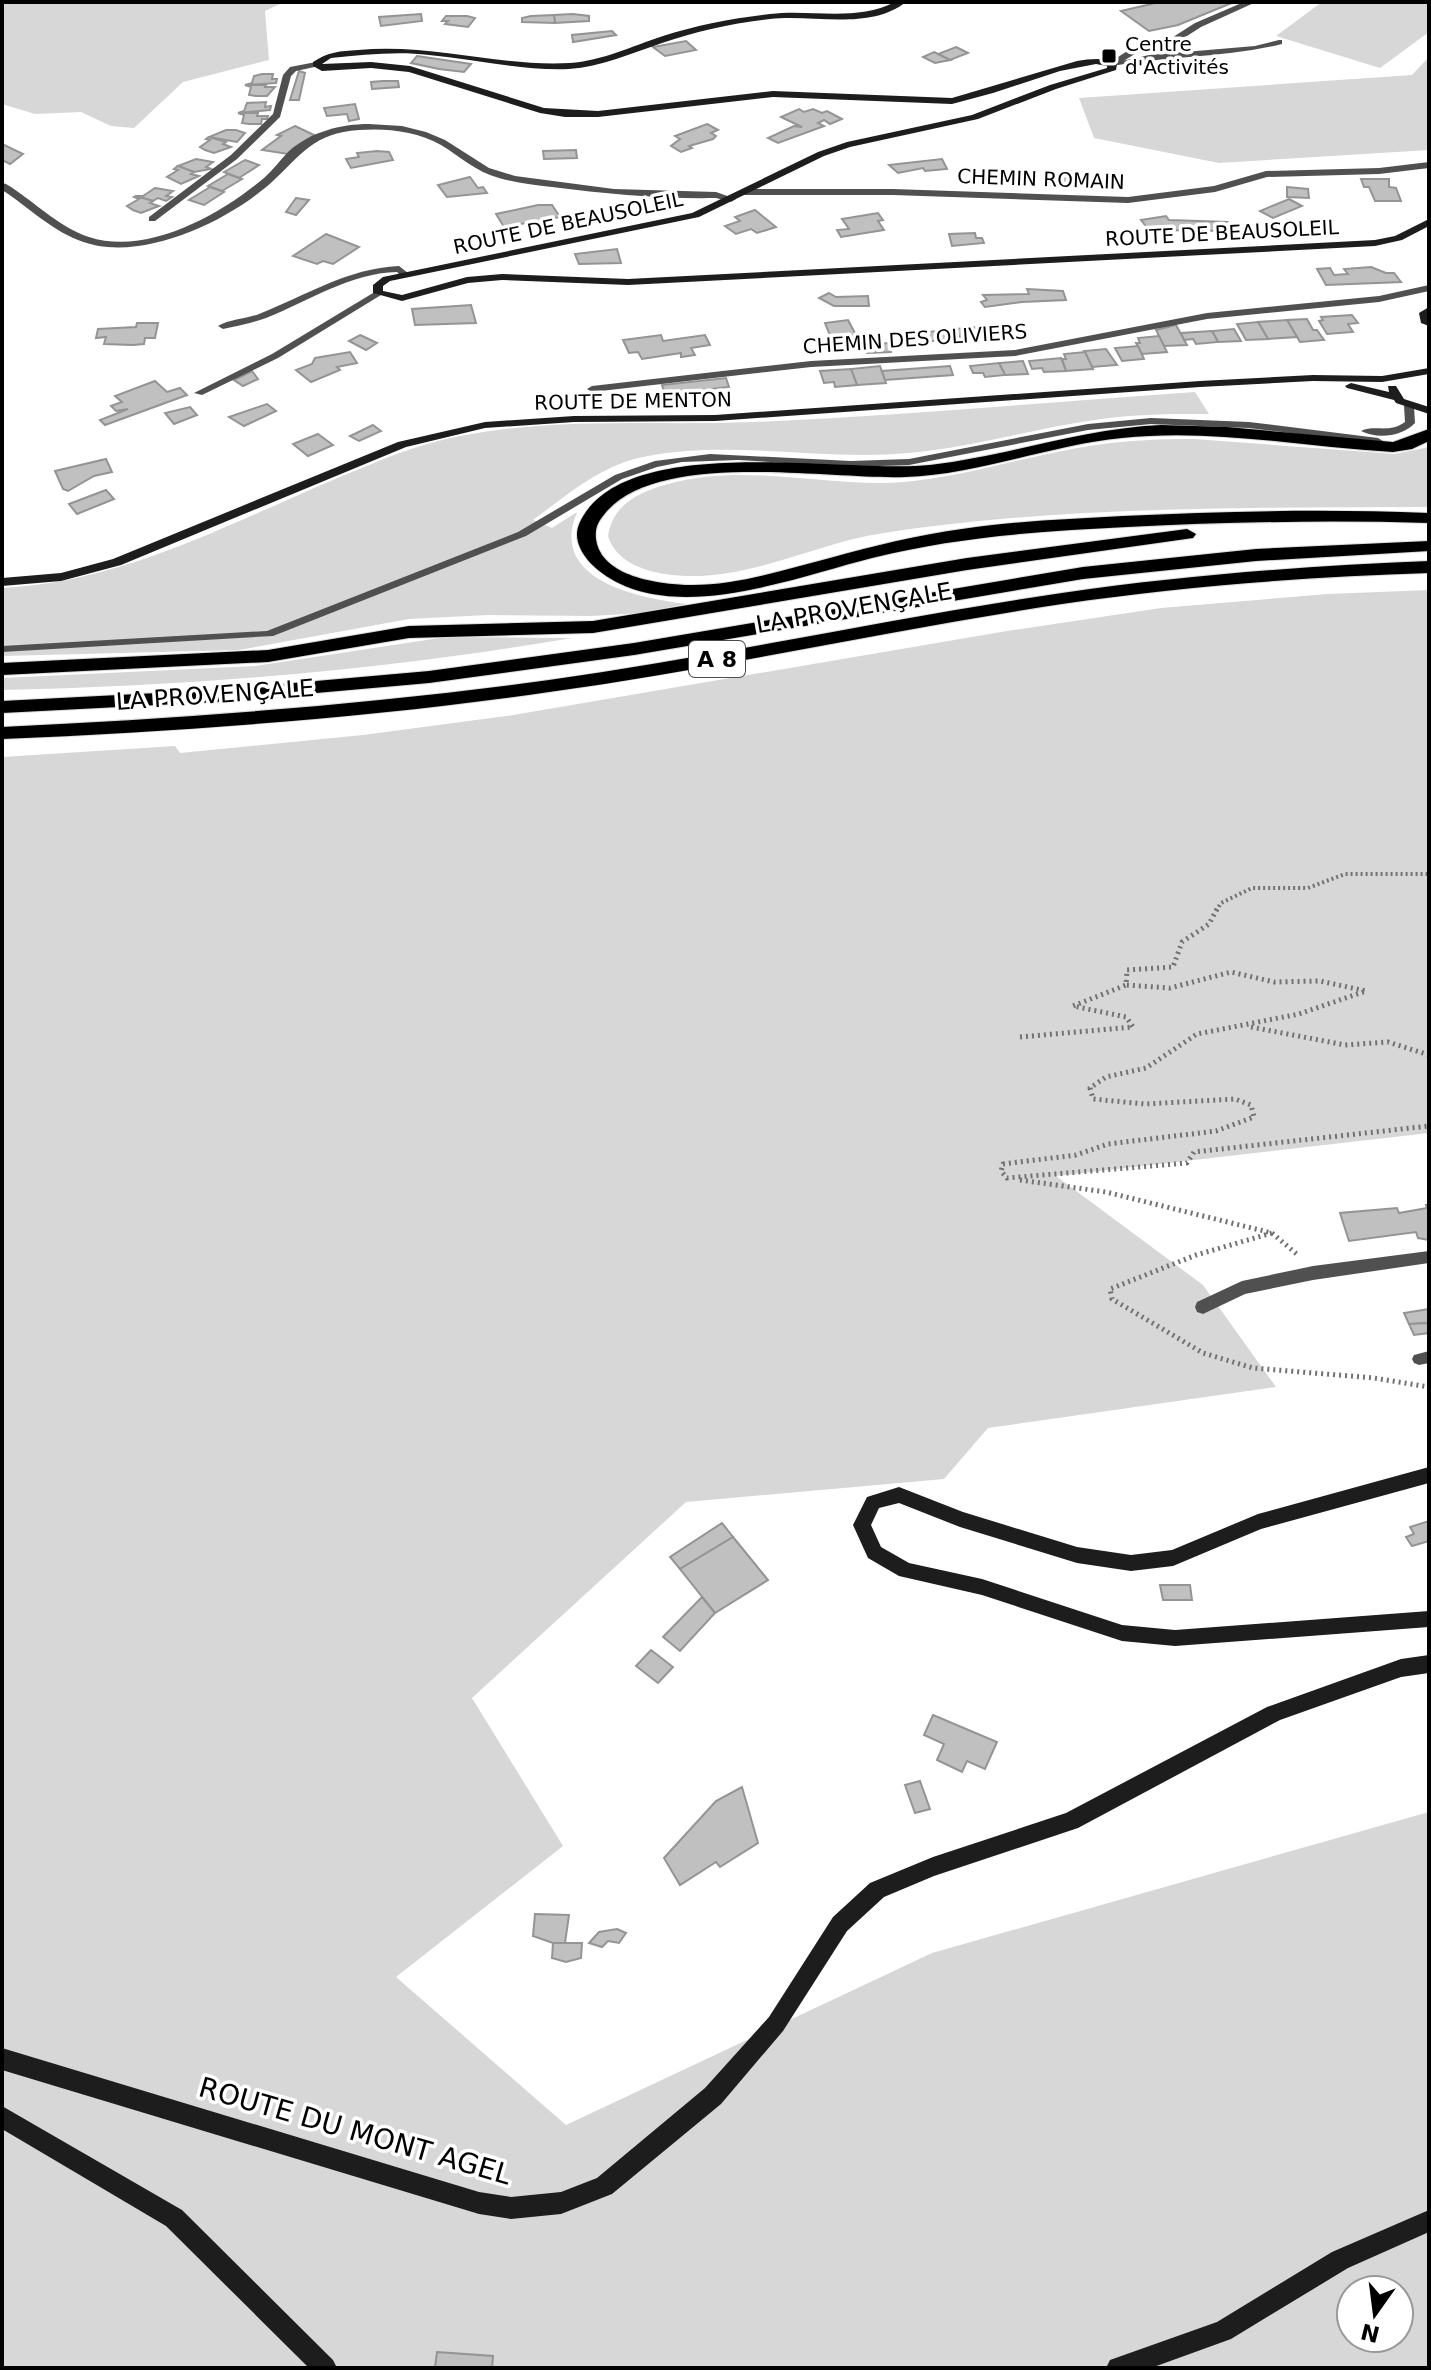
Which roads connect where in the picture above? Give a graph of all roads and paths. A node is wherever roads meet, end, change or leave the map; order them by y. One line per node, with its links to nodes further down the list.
1 (902, 2): 4 (street)
2 (1252, 2): 5 (street)
3 (1279, 42): 5 (lane)
4 (316, 64): 5 (street); 10 (lane)
5 (1112, 64): 8 (street, ROUTE DE BEAUSOLEIL)
6 (1429, 165): 8 (lane, CHEMIN ROMAIN)
7 (2, 186): 9 (street)
8 (745, 192): 9 (street, ROUTE DE BEAUSOLEIL)
9 (731, 199): 12 (street, ROUTE DE BEAUSOLEIL)
10 (152, 219)
11 (1429, 222): 14 (street, ROUTE DE BEAUSOLEIL)
12 (405, 275): 14 (street, ROUTE DE BEAUSOLEIL); 17 (lane)
13 (1429, 288): 21 (lane, CHEMIN DES OLIVIERS)
14 (378, 293): 22 (lane)
15 (1429, 310): 16 (street)
16 (1429, 323)
17 (223, 326)
18 (1429, 371): 19 (street, ROUTE DE MENTON)
19 (1397, 377): 20 (street, ROUTE DE MENTON); 23 (street)
20 (1292, 380): 23 (street, ROUTE DE MENTON); 32 (street, ROUTE DE MENTON)
21 (592, 389)
22 (199, 393)
23 (1396, 397): 24 (street)
24 (1409, 406): 25 (street); 26 (lane)
25 (1429, 411)
26 (1277, 426): 28 (lane); 33 (lane)
27 (1429, 434): 28 (highway)
28 (1406, 445): 29 (highway)
29 (1429, 518): 34 (highway)
30 (1429, 546): 35 (highway, LA PROVENÇALE / A 8)
31 (1429, 567): 36 (highway, LA PROVENÇALE / A 8)
32 (2, 582)
33 (2, 649)
34 (2, 669)
35 (2, 707)
36 (2, 733)
37 (1429, 874): 38 (path)
38 (1126, 985): 39 (path); 40 (path)
39 (1246, 1026): 41 (path); 42 (path)
40 (1020, 1037)
41 (1429, 1055)
42 (1429, 1126)
43 (1272, 1233): 45 (path)
44 (1429, 1257): 45 (street)
45 (1313, 1273): 46 (street)
46 (1203, 1307)
47 (1429, 1475): 48 (street)
48 (1429, 1619)
49 (1429, 1664): 50 (street, ROUTE DU MONT AGEL)
50 (2, 2059)
51 (2, 2117): 53 (street)
52 (1429, 2221): 54 (street)
53 (325, 2368)
54 (1118, 2368)

